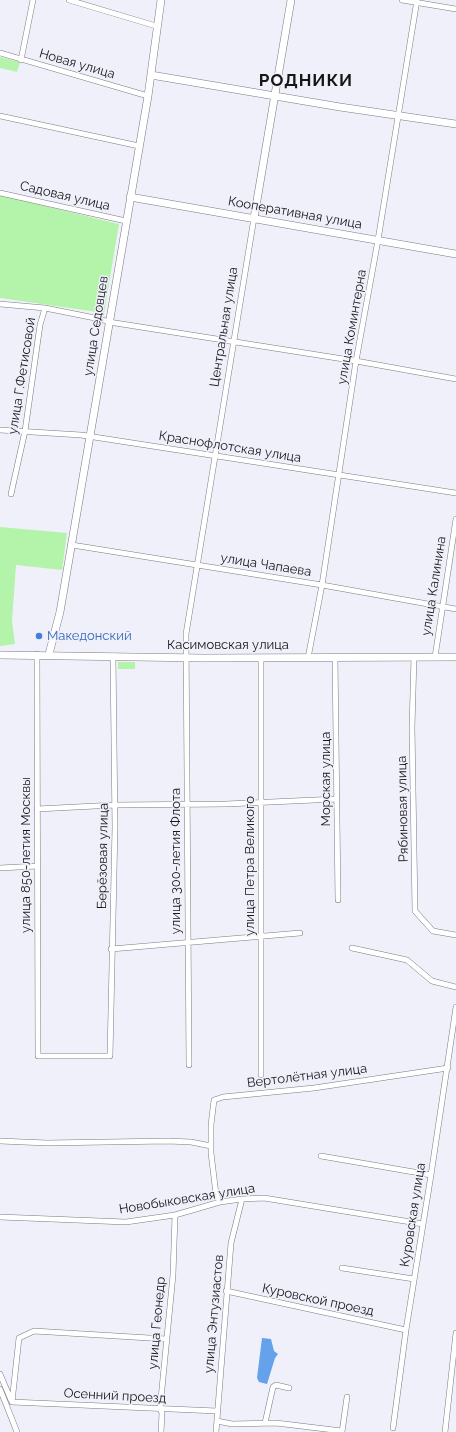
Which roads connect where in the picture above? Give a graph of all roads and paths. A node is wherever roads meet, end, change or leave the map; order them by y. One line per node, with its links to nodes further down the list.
1 (33, 0): 10 (street)
2 (69, 0): 8 (street)
3 (160, 0): 8 (street, улица Седовцев)
4 (291, 0): 13 (street, Центральная улица)
5 (402, 0): 6 (street)
6 (417, 1): 7 (street); 14 (street, улица Коминтерна)
7 (456, 9)
8 (156, 26): 11 (street, улица Седовцев)
9 (0, 53): 10 (street, Новая улица)
10 (21, 60): 12 (street, Новая улица)
11 (151, 75): 12 (street, улица Седовцев); 13 (street)
12 (148, 96): 17 (street, улица Седовцев)
13 (275, 96): 14 (street); 20 (street, Центральная улица)
14 (398, 115): 16 (street); 22 (street, улица Коминтерна)
15 (0, 116): 17 (street)
16 (456, 124)
17 (139, 146): 19 (street, улица Седовцев)
18 (0, 193): 21 (street, Садовая улица)
19 (130, 197): 20 (street, Кооперативная улица); 21 (street, улица Седовцев)
20 (254, 218): 22 (street, Кооперативная улица); 27 (street, Центральная улица)
21 (126, 221): 26 (street, улица Седовцев)
22 (378, 240): 23 (street, Кооперативная улица); 28 (street, улица Коминтерна)
23 (456, 254)
24 (0, 304): 25 (street)
25 (45, 308): 26 (street); 31 (street, улица Г.Фетисовой)
26 (109, 322): 27 (street); 32 (street, улица Седовцев)
27 (234, 341): 28 (street); 33 (street, Центральная улица)
28 (356, 361): 29 (street); 34 (street, улица Коминтерна)
29 (456, 379)
30 (0, 430): 31 (street, Краснофлотская улица)
31 (25, 431): 32 (street, Краснофлотская улица); 36 (street, улица Г.Фетисовой)
32 (90, 437): 33 (street, Краснофлотская улица); 38 (street, улица Седовцев)
33 (215, 456): 34 (street, Краснофлотская улица); 39 (street, Центральная улица)
34 (339, 476): 35 (street, Краснофлотская улица); 40 (street, улица Коминтерна)
35 (456, 493)
36 (11, 494)
37 (456, 519): 41 (street, улица Калинина)
38 (72, 546): 39 (street, улица Чапаева); 45 (street, улица Седовцев)
39 (196, 565): 40 (street, улица Чапаева); 50 (street, Центральная улица)
40 (322, 585): 41 (street, улица Чапаева); 52 (street, улица Коминтерна)
41 (442, 606): 42 (street, улица Чапаева); 48 (street, улица Калинина)
42 (456, 609)
43 (0, 654): 44 (street, Касимовская улица)
44 (37, 654): 45 (street, Касимовская улица); 58 (street, улица 850-летия Москвы)
45 (49, 654): 46 (street, Касимовская улица)
46 (112, 656): 50 (street, Касимовская улица); 57 (street, Берёзовая улица)
47 (414, 657): 48 (street, Касимовская улица); 53 (street, Касимовская улица); 64 (street, Рябиновая улица)
48 (435, 657): 49 (street, Касимовская улица)
49 (456, 657)
50 (185, 658): 51 (street, Касимовская улица); 56 (street, улица 300-летия Флота)
51 (261, 658): 52 (street, Касимовская улица); 55 (street, улица Петра Великого)
52 (308, 658): 53 (street, Касимовская улица)
53 (335, 658): 54 (street, Морская улица)
54 (337, 799): 55 (street); 61 (street, Морская улица)
55 (261, 802): 56 (street); 63 (street, улица Петра Великого)
56 (187, 804): 57 (street); 65 (street, улица 300-летия Флота)
57 (115, 805): 58 (street); 67 (street, Берёзовая улица)
58 (37, 809): 59 (street, улица 850-летия Москвы)
59 (38, 866): 60 (street); 70 (street, улица 850-летия Москвы)
60 (0, 868)
61 (338, 900)
62 (300, 933): 63 (street)
63 (261, 935): 65 (street); 73 (street, улица Петра Великого)
64 (456, 935)
65 (188, 943): 67 (street); 71 (street, улица 300-летия Флота)
66 (352, 948): 68 (street)
67 (111, 949): 70 (street, Берёзовая улица)
68 (456, 987)
69 (456, 1007): 72 (street, Куровская улица)
70 (110, 1056)
71 (189, 1065)
72 (448, 1068): 75 (street, Вертолётная улица); 77 (street, Куровская улица)
73 (261, 1075)
74 (0, 1141): 75 (street)
75 (211, 1146): 79 (street, Вертолётная улица)
76 (321, 1156): 77 (street)
77 (431, 1175): 82 (street, Куровская улица)
78 (242, 1199): 79 (street, Новобыковская улица); 82 (street, Новобыковская улица); 85 (street, улица Энтузиастов)
79 (220, 1202): 80 (street, Новобыковская улица)
80 (175, 1215): 81 (street, Новобыковская улица); 88 (street, улица Геонедр)
81 (0, 1217)
82 (423, 1224): 84 (street, Куровская улица)
83 (342, 1268): 84 (street)
84 (414, 1279): 86 (street, Куровская улица)
85 (226, 1292): 86 (street, Куровской проезд); 95 (street, улица Энтузиастов)
86 (406, 1330): 98 (street, Куровская улица)
87 (456, 1333): 103 (street)
88 (166, 1339): 93 (street); 94 (street, улица Геонедр)
89 (0, 1374): 93 (street)
90 (289, 1388): 97 (street)
91 (0, 1389): 100 (street)
92 (347, 1397): 99 (street)
93 (12, 1402): 94 (street, Осенний проезд)
94 (160, 1409): 95 (street, Осенний проезд); 101 (street, улица Геонедр)
95 (217, 1411): 96 (street, улица Энтузиастов)
96 (217, 1421): 97 (street); 102 (street, улица Энтузиастов)
97 (265, 1423): 99 (street)
98 (393, 1428)
99 (342, 1431)
100 (17, 1432)
101 (161, 1432)
102 (216, 1432)
103 (445, 1432)

